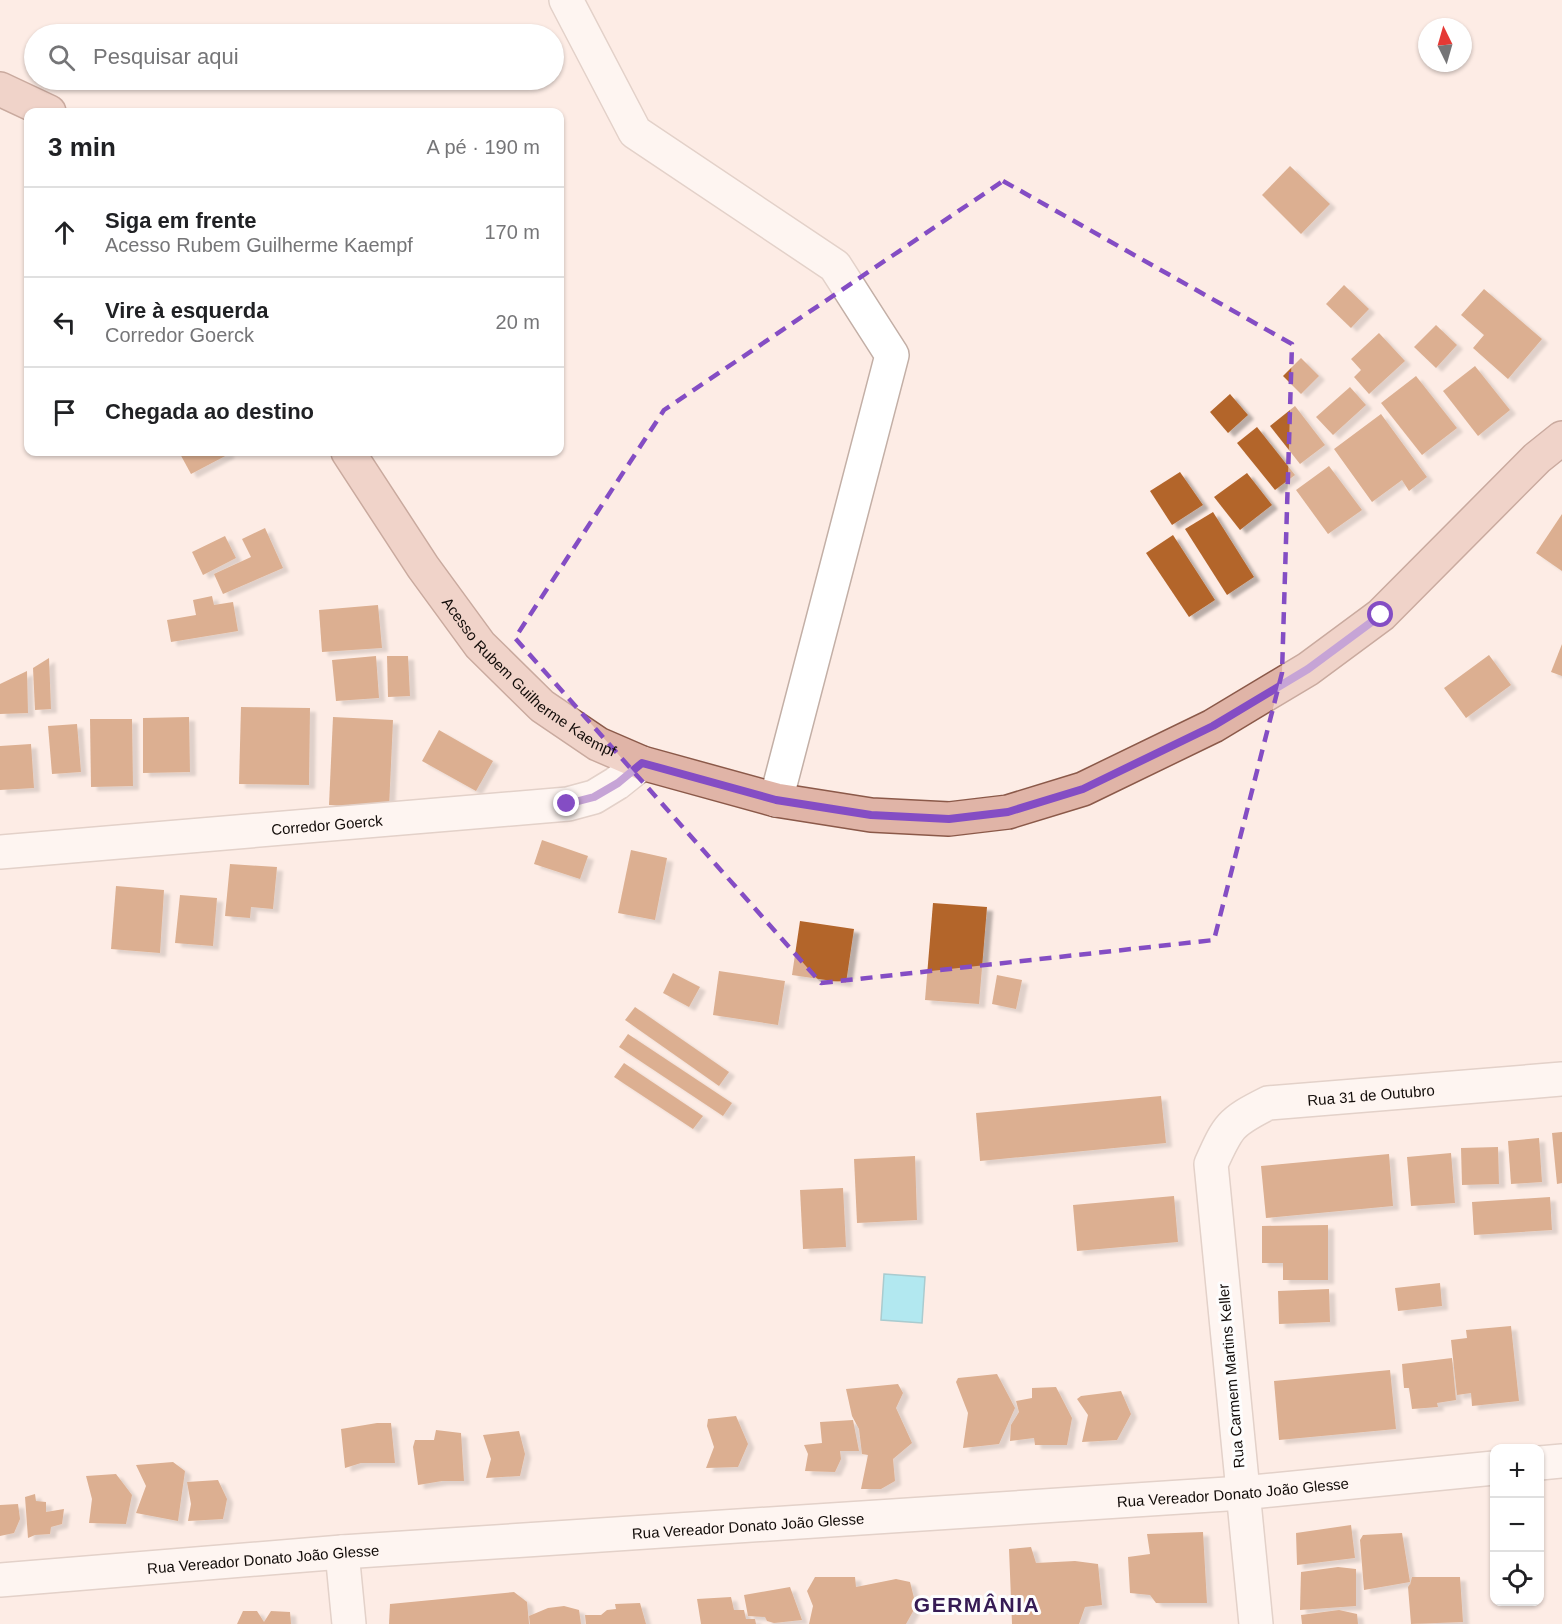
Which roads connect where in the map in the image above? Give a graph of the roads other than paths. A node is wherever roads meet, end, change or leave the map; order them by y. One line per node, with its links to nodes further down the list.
1 (566, 0): 7 (street)
2 (0, 89): 3 (main road)
3 (41, 108)
4 (1562, 438): 7 (main road, Acesso Rubem Guilherme Kaempf)
5 (351, 456): 6 (main road, Acesso Rubem Guilherme Kaempf)
6 (642, 763): 7 (main road, Acesso Rubem Guilherme Kaempf); 8 (street, Corredor Goerck)
7 (776, 800)
8 (0, 852)
9 (1562, 1079): 10 (street, Rua 31 de Outubro)
10 (1211, 1164): 14 (street, Rua Carmem Martins Keller)
11 (1562, 1461): 12 (street)
12 (1544, 1463)
13 (1490, 1468): 14 (street, Rua Vereador Donato João Glesse)
14 (1242, 1493): 15 (street, Rua Vereador Donato João Glesse); 18 (street, Rua Carmem Martins Keller)
15 (342, 1552): 16 (street, Rua Vereador Donato João Glesse); 17 (street)
16 (0, 1580)
17 (349, 1624)
18 (1256, 1624)

